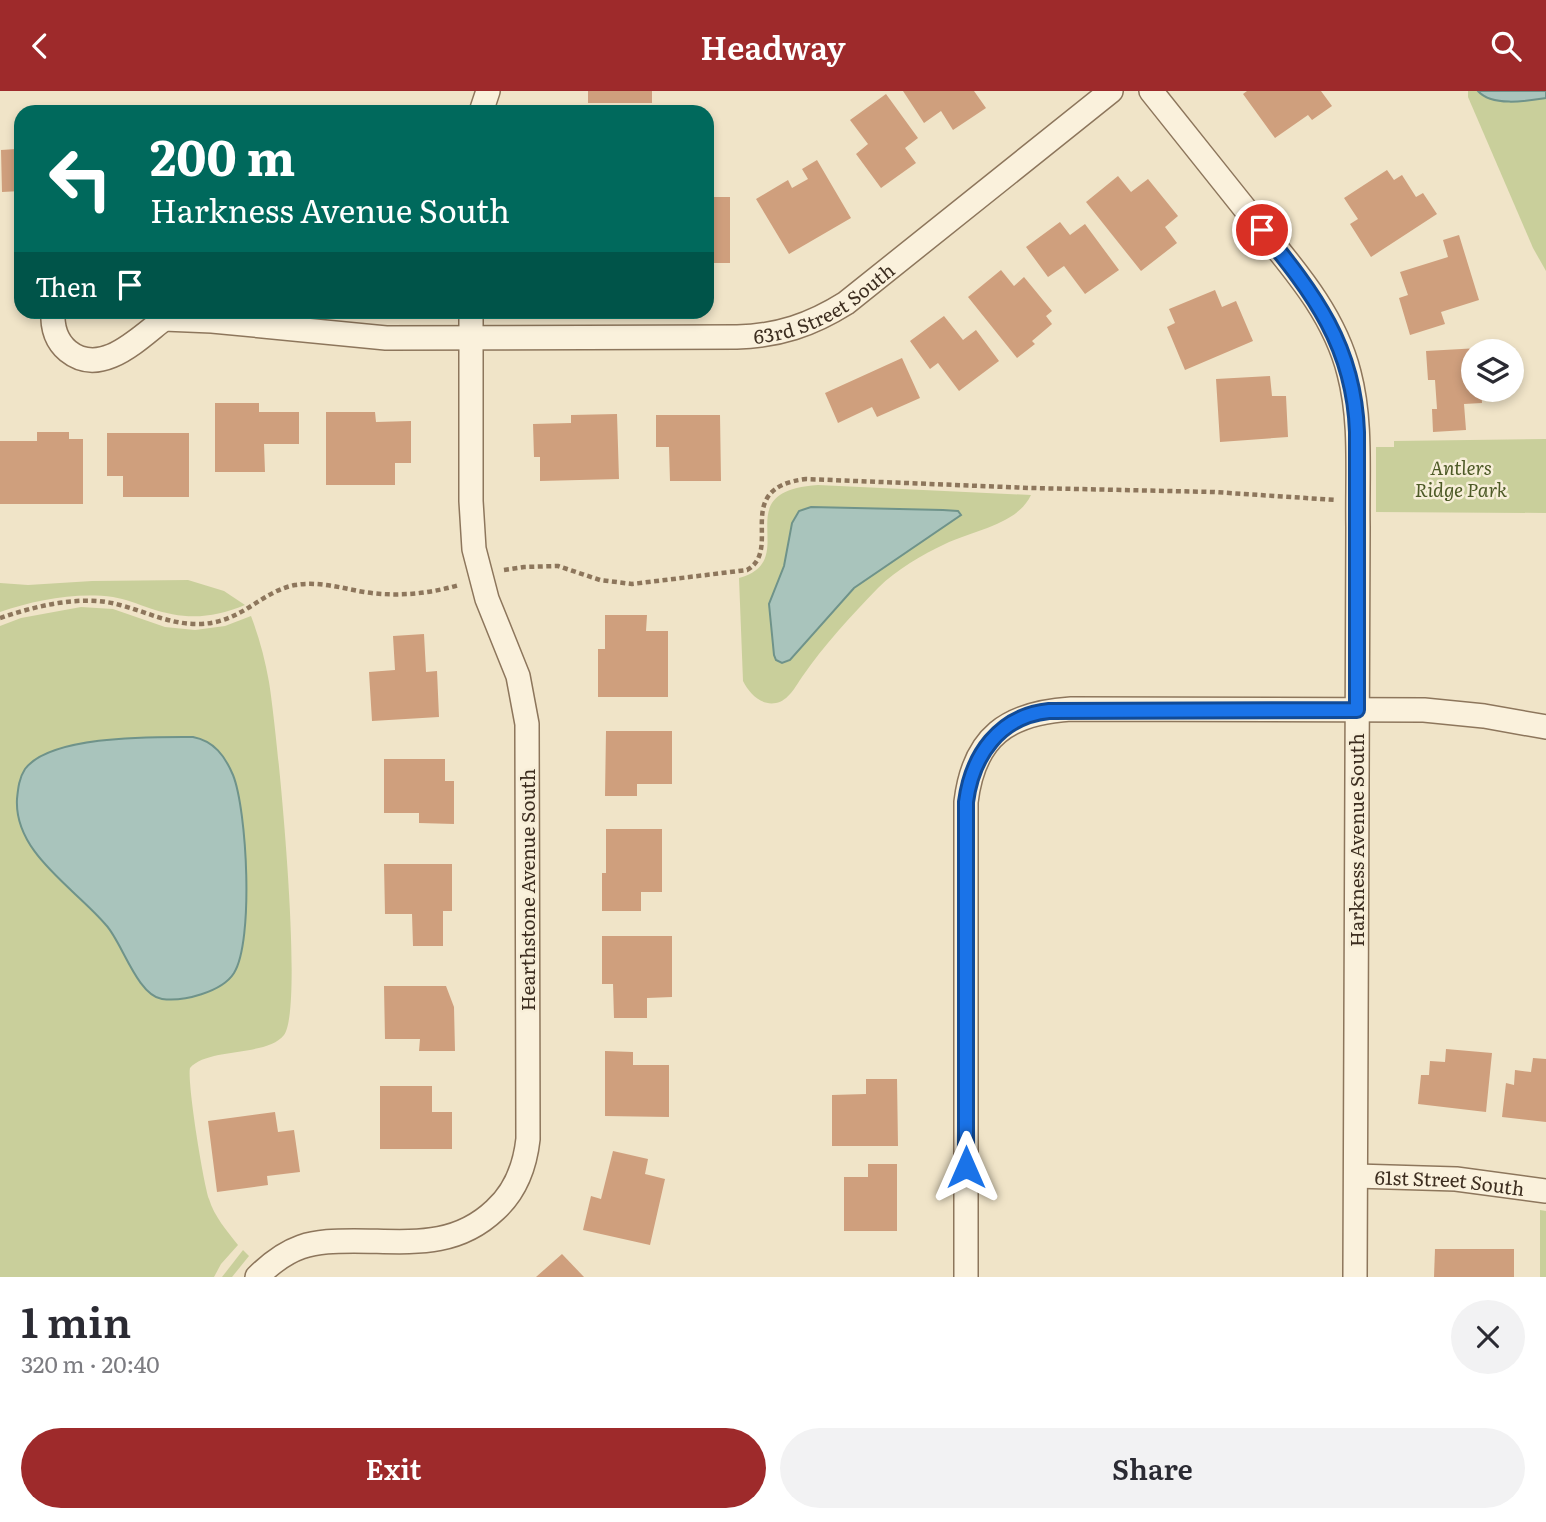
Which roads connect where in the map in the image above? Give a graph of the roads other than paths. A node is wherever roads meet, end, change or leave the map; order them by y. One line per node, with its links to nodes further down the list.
1 (1111, 91): 7 (street, 63rd Street South)
2 (1151, 91): 8 (street, Harkness Avenue South)
3 (53, 319): 4 (street)
4 (155, 319)
5 (199, 319): 7 (street, 63rd Street South)
6 (471, 319): 7 (street, Hearthstone Avenue South)
7 (471, 339): 12 (street, Hearthstone Avenue South)
8 (1357, 710): 9 (street); 10 (street, Harkness Avenue South); 13 (street)
9 (1546, 727)
10 (1356, 1176): 11 (street, 61st Street South); 14 (street, Harkness Avenue South)
11 (1546, 1191)
12 (257, 1277)
13 (966, 1277)
14 (1355, 1277)

